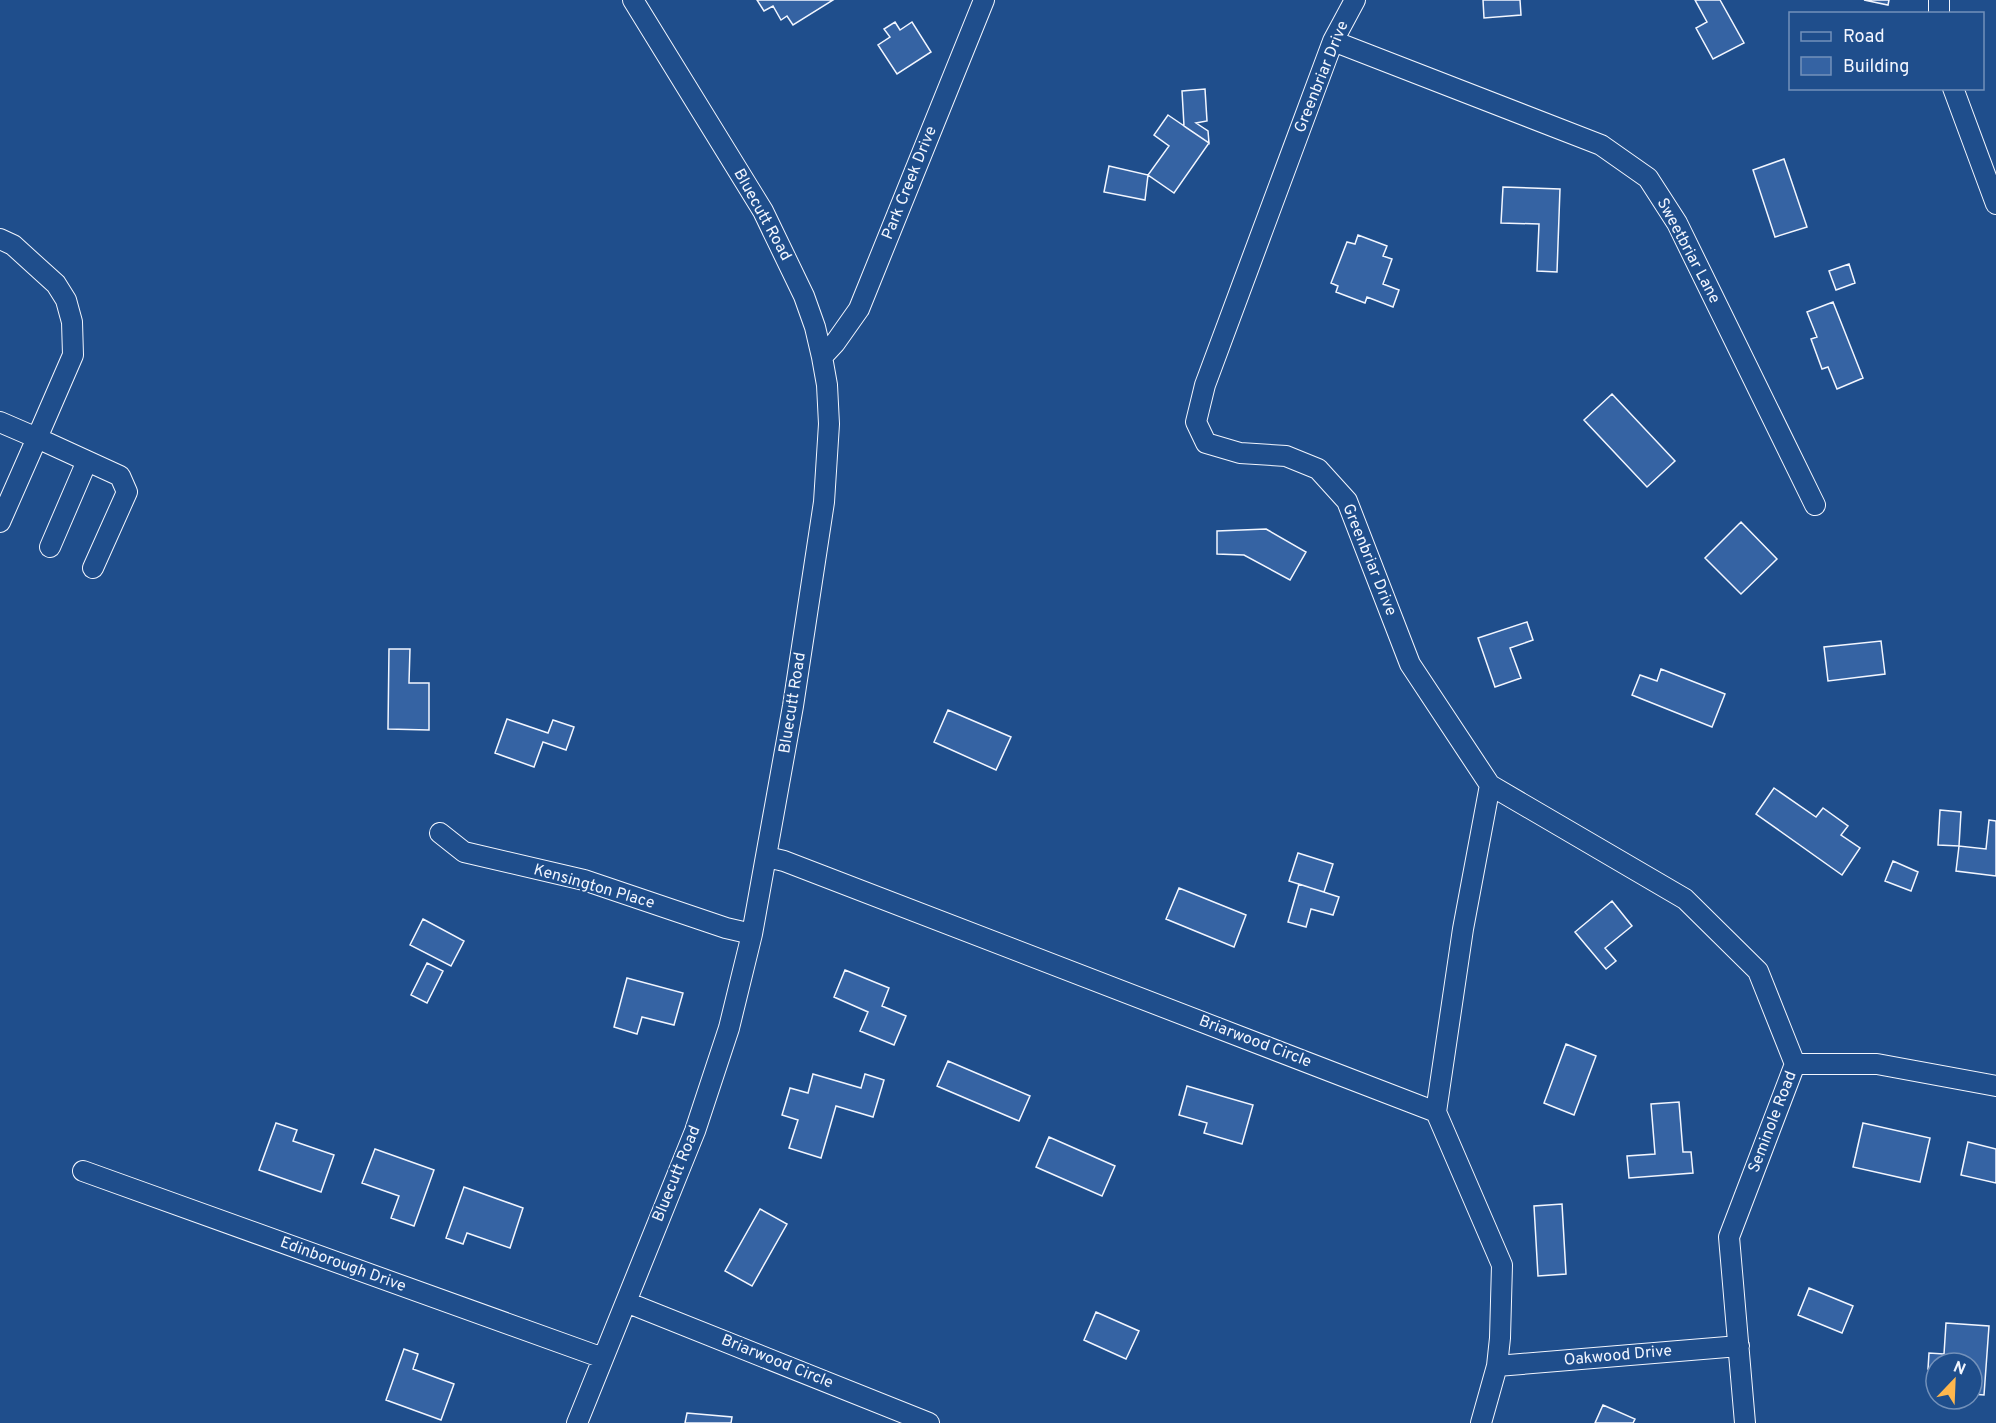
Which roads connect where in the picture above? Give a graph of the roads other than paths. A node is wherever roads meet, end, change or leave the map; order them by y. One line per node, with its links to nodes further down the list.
1 (633, 0): 8 (street, Bluecutt Road)
2 (984, 0): 8 (street, Park Creek Drive)
3 (1355, 0): 4 (street, Greenbriar Drive)
4 (1333, 41): 12 (street, Sweetbriar Lane); 16 (street, Greenbriar Drive)
5 (1954, 90): 6 (street)
6 (1996, 204)
7 (0, 238): 10 (street)
8 (822, 357): 18 (street, Bluecutt Road)
9 (0, 422): 10 (street)
10 (37, 438): 11 (street); 13 (street)
11 (87, 461): 14 (street); 15 (street)
12 (1815, 505)
13 (0, 522)
14 (51, 547)
15 (93, 568)
16 (1490, 785): 20 (street, Seminole Road); 22 (street)
17 (440, 833): 19 (street, Kensington Place)
18 (768, 857): 19 (street, Bluecutt Road); 22 (street, Briarwood Circle)
19 (752, 934): 24 (street, Bluecutt Road)
20 (1795, 1064): 21 (street); 25 (street, Seminole Road)
21 (1996, 1086)
22 (1436, 1112): 27 (street)
23 (83, 1171): 26 (street, Edinborough Drive)
24 (626, 1302): 26 (street, Bluecutt Road); 29 (street, Briarwood Circle)
25 (1739, 1346): 27 (street, Oakwood Drive); 31 (street, Seminole Road)
26 (603, 1358): 28 (street, Bluecutt Road)
27 (1497, 1365): 30 (street)
28 (577, 1423)
29 (929, 1423)
30 (1481, 1423)
31 (1745, 1423)

